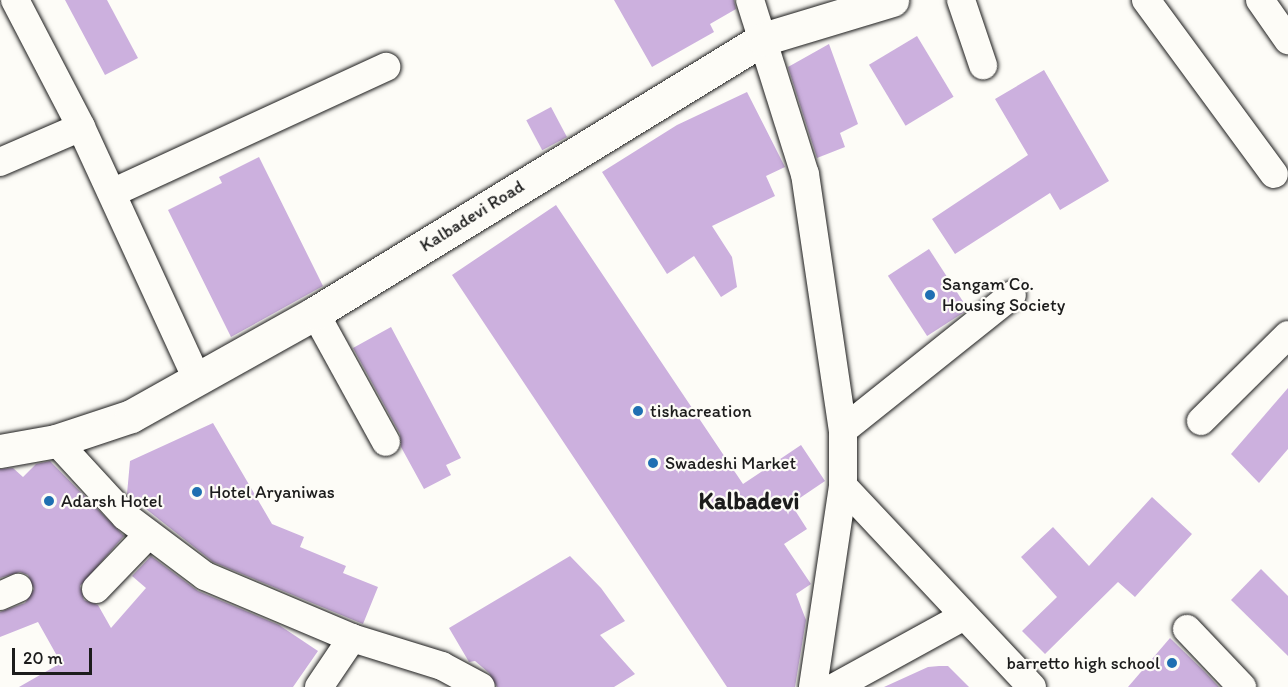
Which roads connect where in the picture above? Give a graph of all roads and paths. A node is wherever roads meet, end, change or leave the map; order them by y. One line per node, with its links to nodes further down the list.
1 (15, 0): 11 (street)
2 (750, 0): 7 (street)
3 (892, 0): 7 (main road, Kalbadevi Road)
4 (961, 0): 9 (street)
5 (1146, 0): 13 (street)
6 (1260, 0): 8 (street)
7 (763, 39): 16 (main road, Kalbadevi Road); 20 (street)
8 (1288, 40)
9 (983, 65)
10 (386, 67): 14 (street)
11 (81, 128): 12 (street); 14 (street)
12 (0, 162)
13 (1274, 174)
14 (112, 193): 18 (street)
15 (1012, 295): 20 (street)
16 (315, 313): 18 (main road, Kalbadevi Road); 22 (street)
17 (1288, 335): 19 (street)
18 (197, 379): 21 (main road, Kalbadevi Road)
19 (1201, 421)
20 (843, 429): 24 (street)
21 (56, 441): 23 (main road, Kalbadevi Road); 25 (street)
22 (386, 442)
23 (0, 451)
24 (843, 486): 27 (street); 33 (street)
25 (149, 534): 26 (street); 29 (street)
26 (96, 589)
27 (964, 616): 30 (street); 35 (street)
28 (1187, 629): 36 (street)
29 (352, 638): 31 (street); 32 (street)
30 (880, 677): 34 (street)
31 (319, 687)
32 (481, 687)
33 (813, 687)
34 (835, 687)
35 (1032, 687)
36 (1242, 687)

